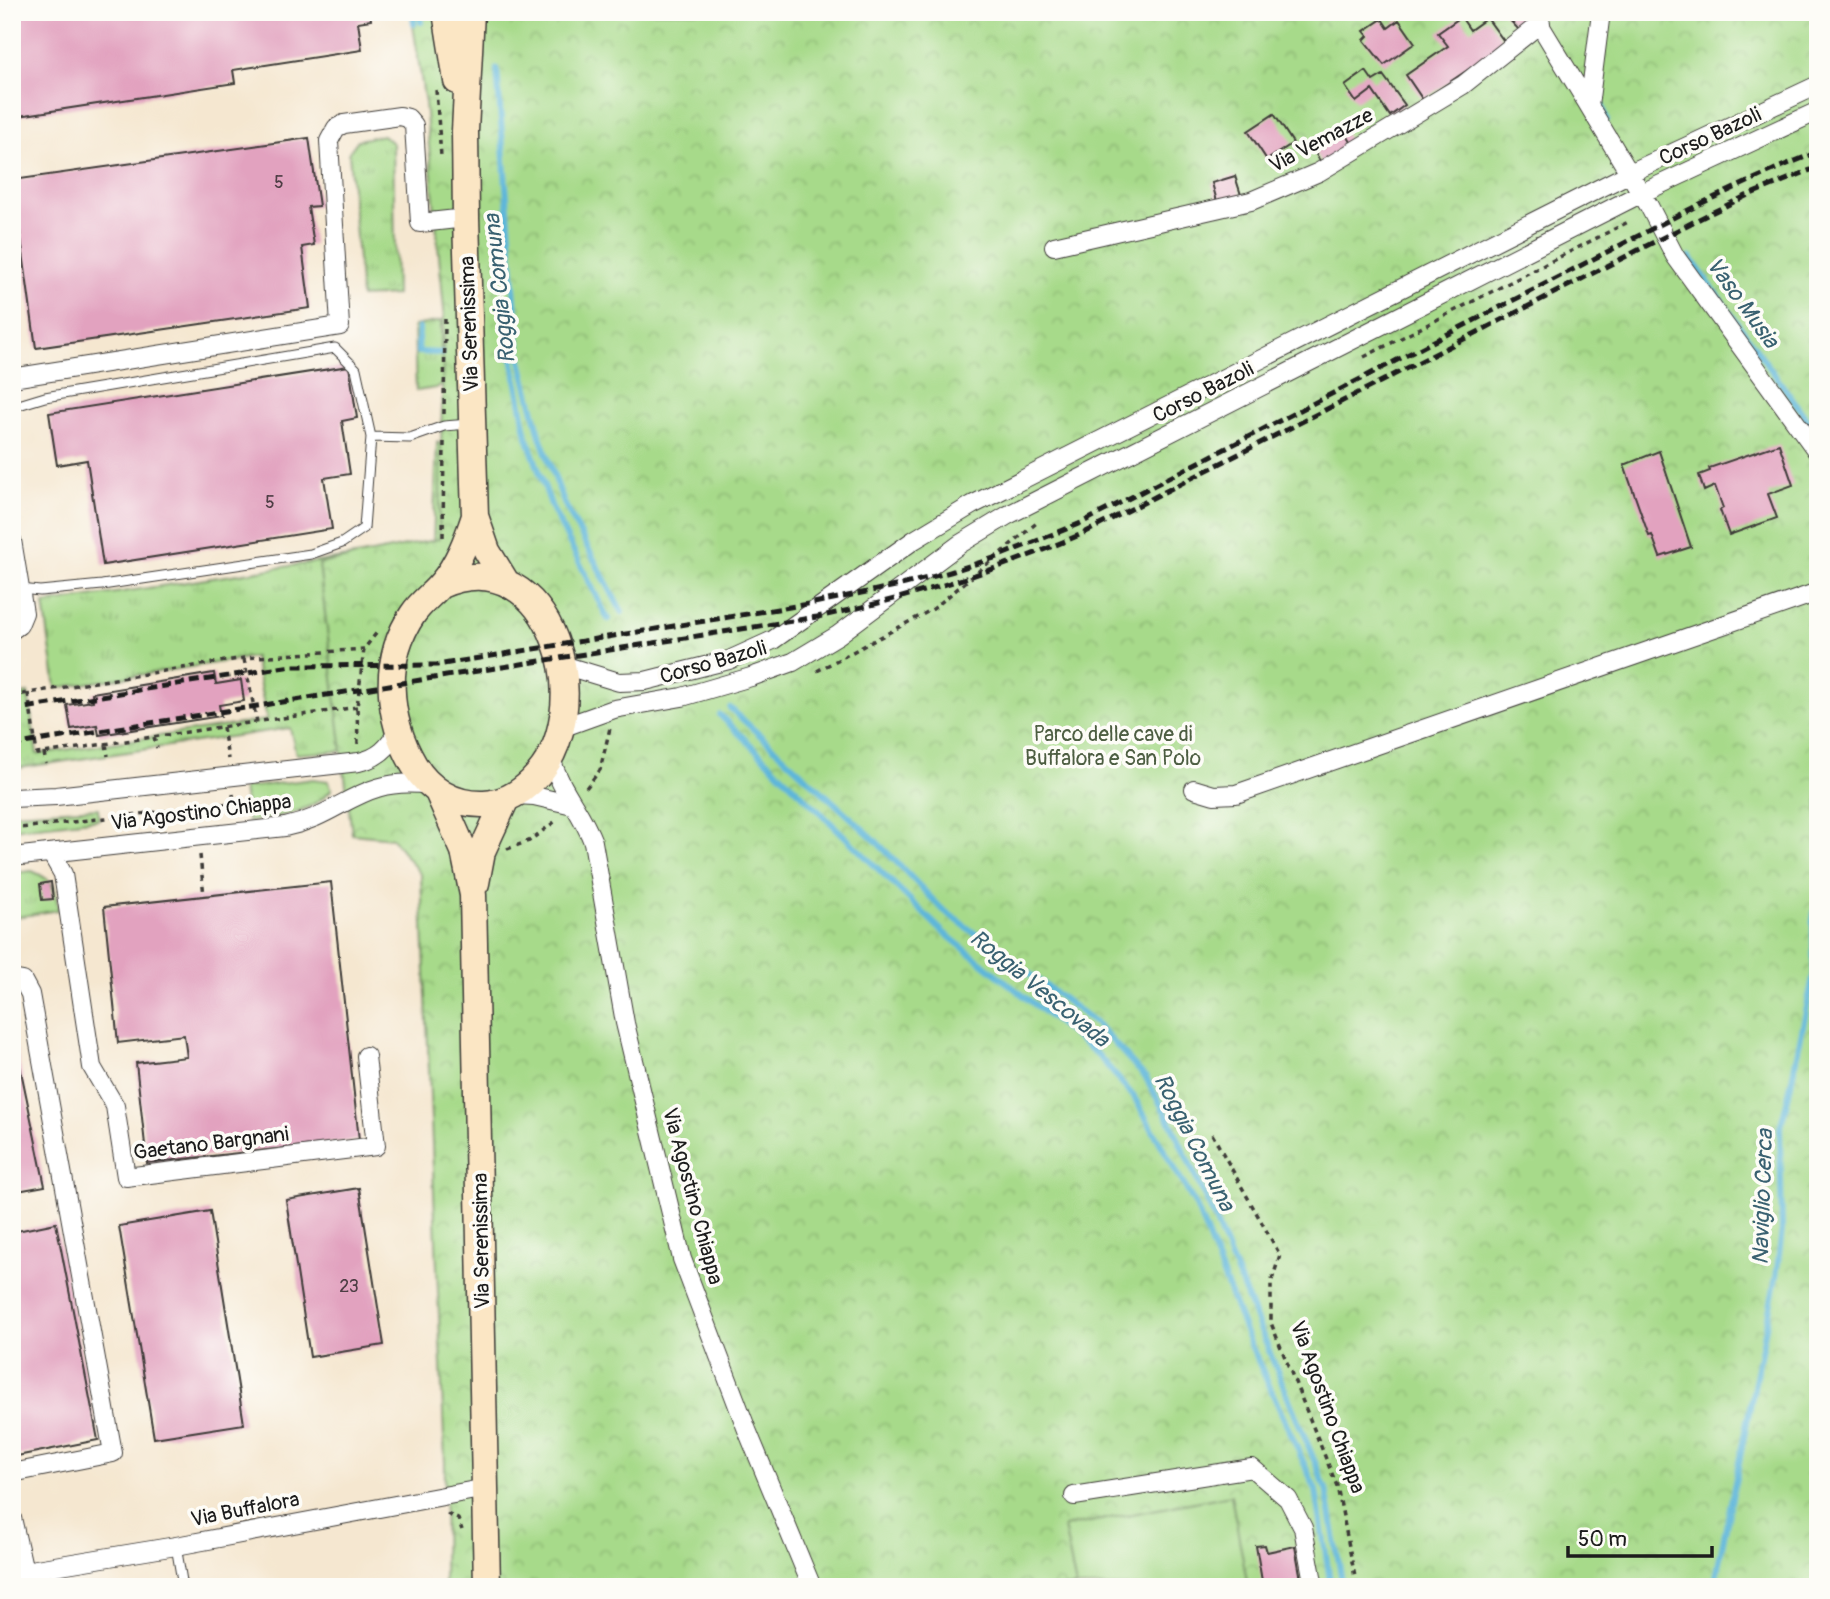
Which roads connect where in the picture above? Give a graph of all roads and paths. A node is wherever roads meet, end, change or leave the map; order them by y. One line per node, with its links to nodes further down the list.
1 (446, 12): 9 (main road, Via Serenissima)
2 (471, 12): 9 (main road, Via Serenissima)
3 (1601, 12): 7 (street)
4 (1536, 18): 7 (street, Via Vemazze); 14 (street, Via Vemazze)
5 (436, 82): 10 (path)
6 (1818, 85): 11 (street, Corso Bazoli)
7 (1589, 106): 11 (street, Via Vemazze)
8 (1818, 111): 12 (street, Corso Bazoli)
9 (465, 131): 13 (main road, Via Serenissima)
10 (442, 165)
11 (1630, 173): 12 (street, Via Vemazze); 35 (street, Corso Bazoli)
12 (1646, 200): 16 (path); 22 (street, Via Vemazze); 40 (street, Corso Bazoli)
13 (466, 218): 17 (street); 19 (main road, Via Serenissima)
14 (1054, 246)
15 (444, 316): 20 (path)
16 (1354, 362)
17 (12, 378)
18 (12, 407): 21 (lane)
19 (472, 424): 20 (lane); 23 (main road, Via Serenissima)
20 (444, 426): 21 (lane); 26 (path)
21 (371, 437): 29 (lane)
22 (1818, 453)
23 (475, 516): 27 (main road, Via Serenissima); 28 (main road, Via Serenissima)
24 (1042, 519): 36 (path)
25 (12, 540): 29 (street)
26 (443, 543)
27 (506, 582): 28 (main road); 35 (main road, Via Serenissima)
28 (441, 585): 45 (main road, Via Serenissima)
29 (20, 589): 32 (street)
30 (1818, 592): 55 (street)
31 (382, 624): 33 (path)
32 (12, 630)
33 (364, 649): 34 (path); 39 (path)
34 (244, 658): 37 (path); 41 (path)
35 (563, 665): 43 (main road, Via Serenissima)
36 (812, 673)
37 (27, 693): 38 (path); 50 (path)
38 (12, 696)
39 (357, 707): 41 (path); 49 (path)
40 (614, 709): 43 (street, Corso Bazoli); 44 (path)
41 (257, 722): 46 (path)
42 (622, 726): 44 (path)
43 (561, 728): 52 (main road, Via Serenissima)
44 (610, 728): 58 (path)
45 (397, 730): 54 (main road, Via Serenissima); 56 (street, Via Agostino Chiappa)
46 (154, 737): 47 (path); 48 (path)
47 (106, 744): 50 (path); 51 (path)
48 (157, 748)
49 (359, 750)
50 (44, 753): 53 (path)
51 (108, 755)
52 (551, 758): 57 (main road, Via Serenissima); 58 (street, Via Agostino Chiappa)
53 (46, 764)
54 (433, 788): 57 (main road); 60 (street, Via Agostino Chiappa); 62 (main road, Via Serenissima)
55 (1194, 789)
56 (12, 798)
57 (510, 798): 58 (street); 62 (main road, Via Serenissima)
58 (573, 805): 59 (path); 74 (street, Via Agostino Chiappa)
59 (501, 850)
60 (51, 853): 61 (street, Via Agostino Chiappa); 64 (street, Gaetano Bargnani)
61 (12, 857)
62 (473, 895): 67 (main road, Via Serenissima)
63 (12, 979): 66 (street)
64 (366, 1056)
65 (1212, 1134): 76 (path, Via Agostino Chiappa)
66 (12, 1474)
67 (486, 1488): 70 (street, Via Buffalora); 73 (main road, Via Serenissima)
68 (1074, 1496): 75 (street)
69 (12, 1518): 71 (street)
70 (176, 1546): 71 (street, Via Buffalora); 72 (lane)
71 (18, 1572)
72 (183, 1587)
73 (487, 1587)
74 (812, 1587)
75 (1314, 1587)
76 (1357, 1587)

